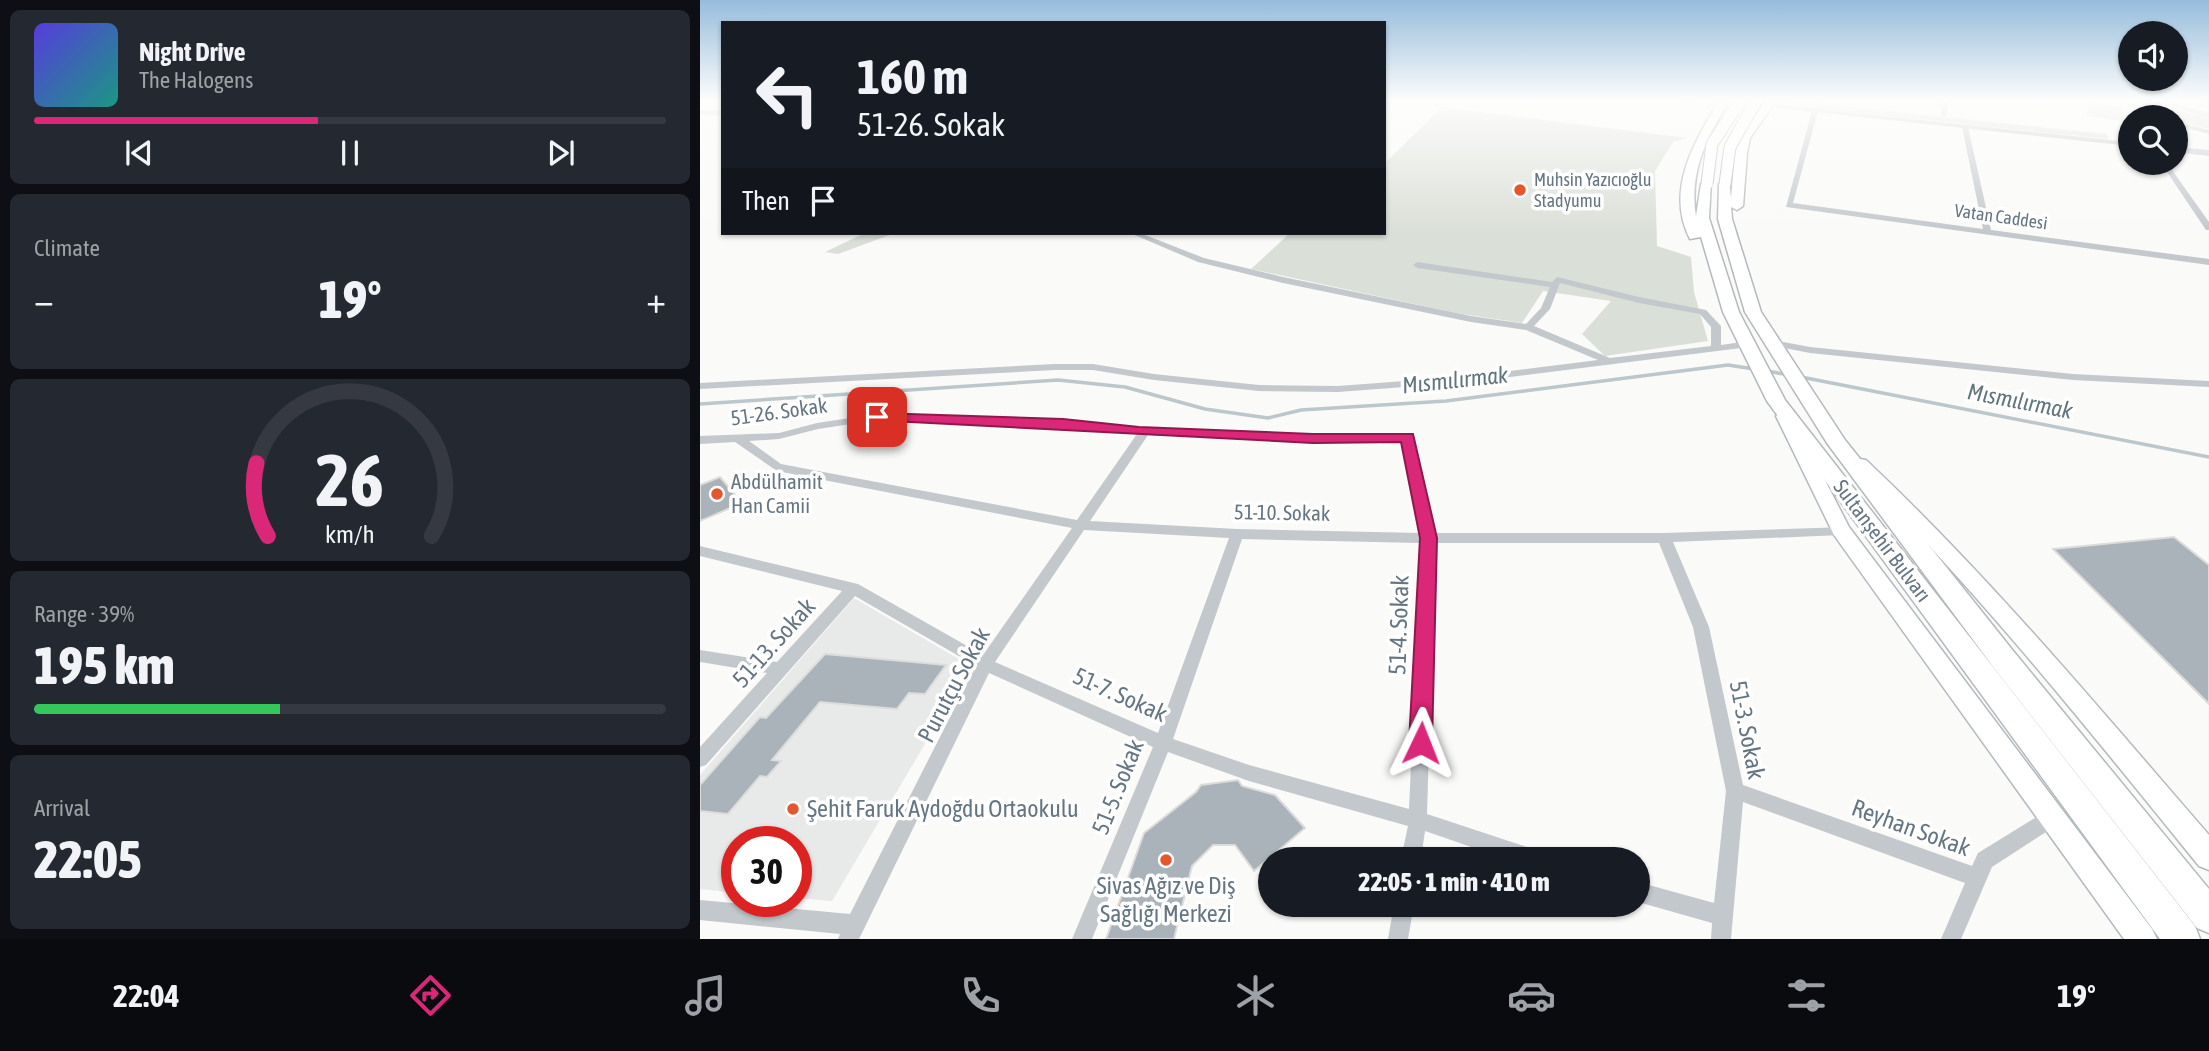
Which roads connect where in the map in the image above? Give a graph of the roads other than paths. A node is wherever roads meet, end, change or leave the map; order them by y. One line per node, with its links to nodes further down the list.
1 (1699, 145): 16 (highway)
2 (1712, 145): 16 (highway, Sultanşehir Bulvarı, bridge)
3 (1732, 145): 13 (highway, Sultanşehir Bulvarı, bridge)
4 (1743, 145): 13 (highway)
5 (1806, 145): 11 (street, Vatan Caddesi)
6 (1969, 145): 11 (street)
7 (2188, 151): 8 (street)
8 (2209, 153)
9 (2172, 175): 10 (street)
10 (2209, 228)
11 (1987, 231): 14 (street, Vatan Caddesi)
12 (1139, 235): 18 (street)
13 (1731, 239): 21 (highway, Sultanşehir Bulvarı)
14 (2209, 262)
15 (1417, 265): 17 (street)
16 (1721, 279): 20 (highway, Sultanşehir Bulvarı)
17 (1555, 285): 18 (street); 19 (street)
18 (1528, 327): 22 (street)
19 (1716, 348): 20 (street); 22 (street)
20 (1752, 349): 25 (highway, Sultanşehir Bulvarı)
21 (1776, 349): 23 (street); 30 (highway, Sultanşehir Bulvarı)
22 (1609, 361): 24 (street)
23 (2209, 384)
24 (700, 386)
25 (1776, 401): 32 (main road); 63 (highway, Sultanşehir Bulvarı)
26 (1145, 431): 27 (street, 51-26. Sokak); 28 (street, 51-26. Sokak); 31 (street, Purutçu Sokak)
27 (1407, 437): 34 (street, 51-4. Sokak)
28 (737, 438): 29 (street, 51-26. Sokak); 31 (street, 51-10. Sokak)
29 (700, 440)
30 (1837, 443): 48 (main road); 54 (highway, Sultanşehir Bulvarı)
31 (1082, 525): 33 (street, 51-10. Sokak); 39 (street, Purutçu Sokak)
32 (1841, 530): 35 (street, 51-10. Sokak); 44 (main road)
33 (1237, 534): 34 (street, 51-10. Sokak); 41 (street, 51-5. Sokak)
34 (1428, 538): 35 (street, 51-10. Sokak); 45 (street, 51-4. Sokak)
35 (1664, 538): 43 (street, 51-3. Sokak)
36 (700, 551): 37 (street, 51-7. Sokak)
37 (853, 588): 39 (street, 51-7. Sokak); 40 (street, 51-13. Sokak)
38 (700, 656): 40 (street)
39 (985, 664): 41 (street, 51-7. Sokak); 56 (street, Purutçu Sokak)
40 (782, 669): 42 (street, 51-13. Sokak)
41 (1163, 743): 45 (street, 51-7. Sokak); 57 (street, 51-5. Sokak)
42 (700, 759)
43 (1735, 791): 49 (street, Reyhan Sokak); 53 (street, 51-3. Sokak)
44 (2053, 817): 49 (street, Reyhan Sokak); 51 (main road)
45 (1418, 820): 46 (street, 51-4. Sokak); 47 (street, 51-7. Sokak)
46 (1413, 847)
47 (1498, 847)
48 (2209, 856)
49 (1977, 878): 60 (street)
50 (1650, 895): 53 (street)
51 (2120, 909): 61 (street); 62 (main road)
52 (700, 910): 56 (street)
53 (1723, 916): 59 (street, 51-3. Sokak)
54 (2209, 916)
55 (1402, 917): 58 (street)
56 (852, 932)
57 (1082, 939)
58 (1398, 939)
59 (1721, 939)
60 (1951, 939)
61 (2127, 939)
62 (2142, 939)
63 (2182, 939)

